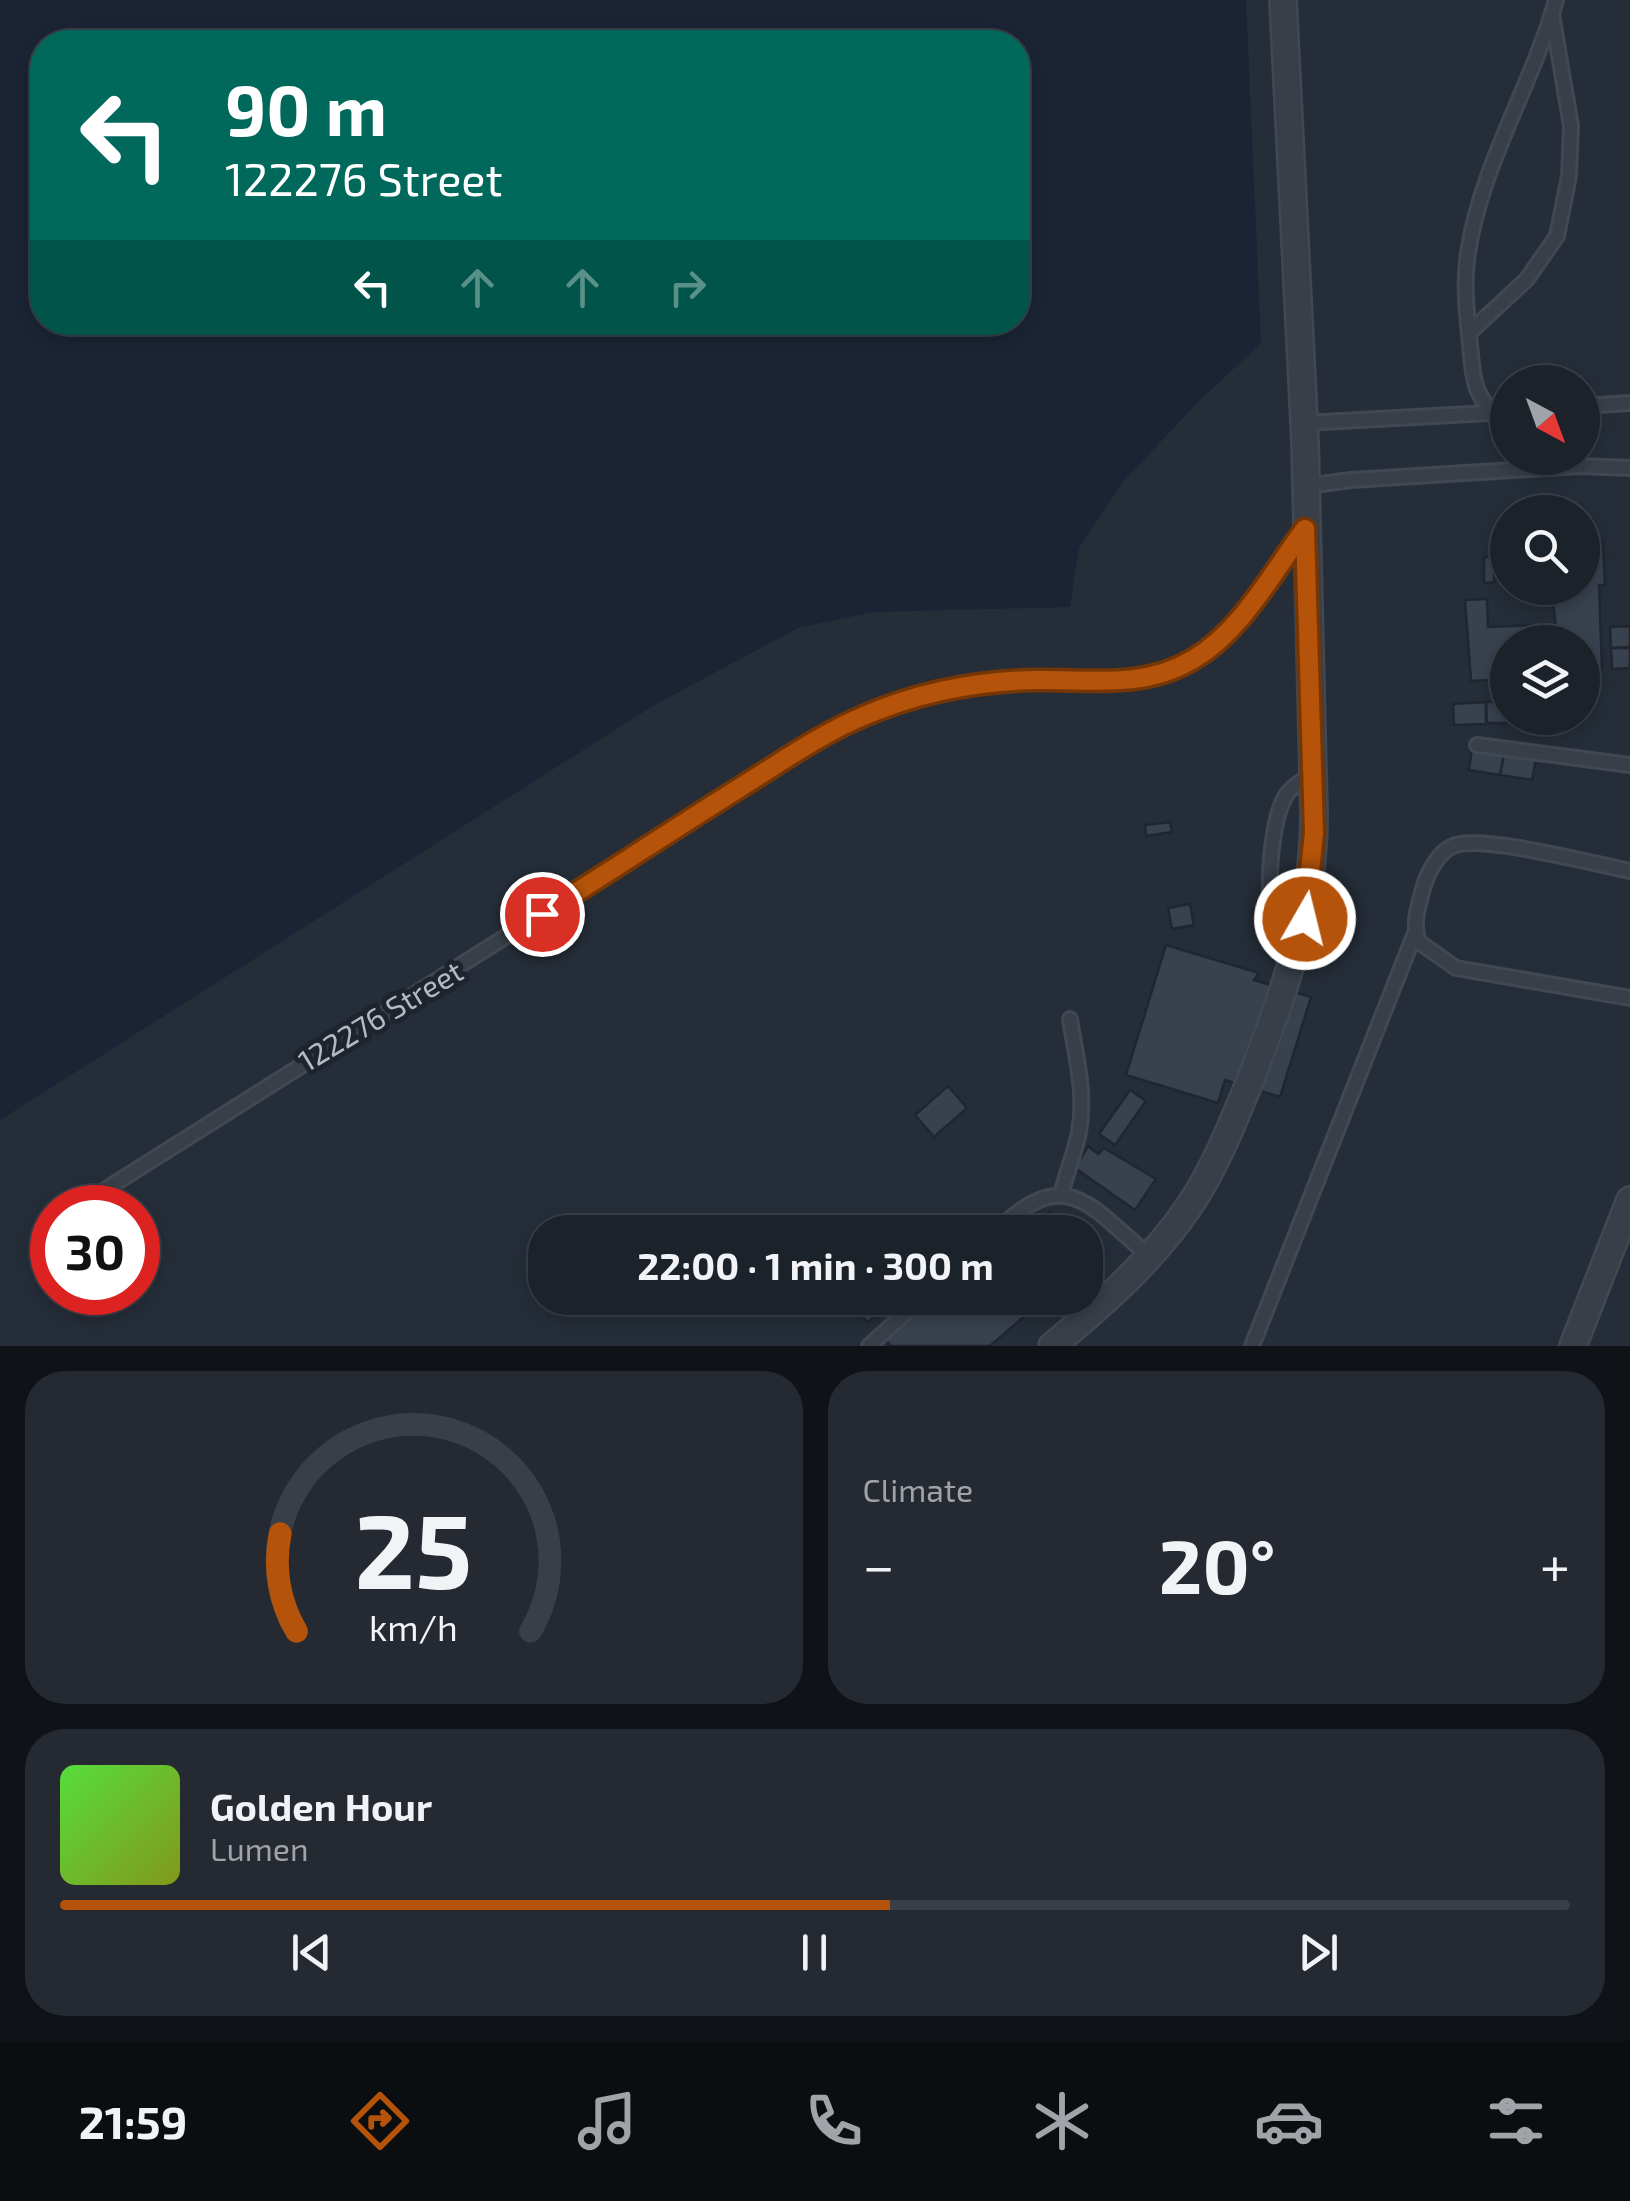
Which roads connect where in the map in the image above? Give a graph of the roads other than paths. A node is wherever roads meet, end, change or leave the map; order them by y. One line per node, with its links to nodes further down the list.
1 (1283, 0): 8 (street)
2 (1554, 7): 3 (lane); 3 (lane)
3 (1469, 333): 6 (lane)
4 (1630, 402): 5 (lane)
5 (1600, 404)
6 (1490, 410)
7 (1490, 413): 8 (lane)
8 (1304, 423): 12 (street)
9 (1600, 467): 10 (lane)
10 (1630, 468)
11 (1490, 472): 12 (lane)
12 (1306, 486): 13 (street)
13 (1305, 529): 16 (street); 22 (lane, 122276 Street)
14 (1477, 745): 15 (lane)
15 (1630, 765)
16 (1313, 773): 19 (street); 19 (lane)
17 (1630, 871): 18 (lane)
18 (1415, 933): 20 (lane); 30 (lane)
19 (1297, 948): 26 (street)
20 (1630, 998)
21 (1070, 1020): 23 (lane)
22 (112, 1185)
23 (1060, 1194): 25 (lane); 26 (lane)
24 (1630, 1200): 31 (street)
25 (1015, 1215)
26 (1149, 1256): 29 (street)
27 (903, 1315): 28 (lane)
28 (868, 1346)
29 (1052, 1346)
30 (1252, 1346)
31 (1573, 1346)

